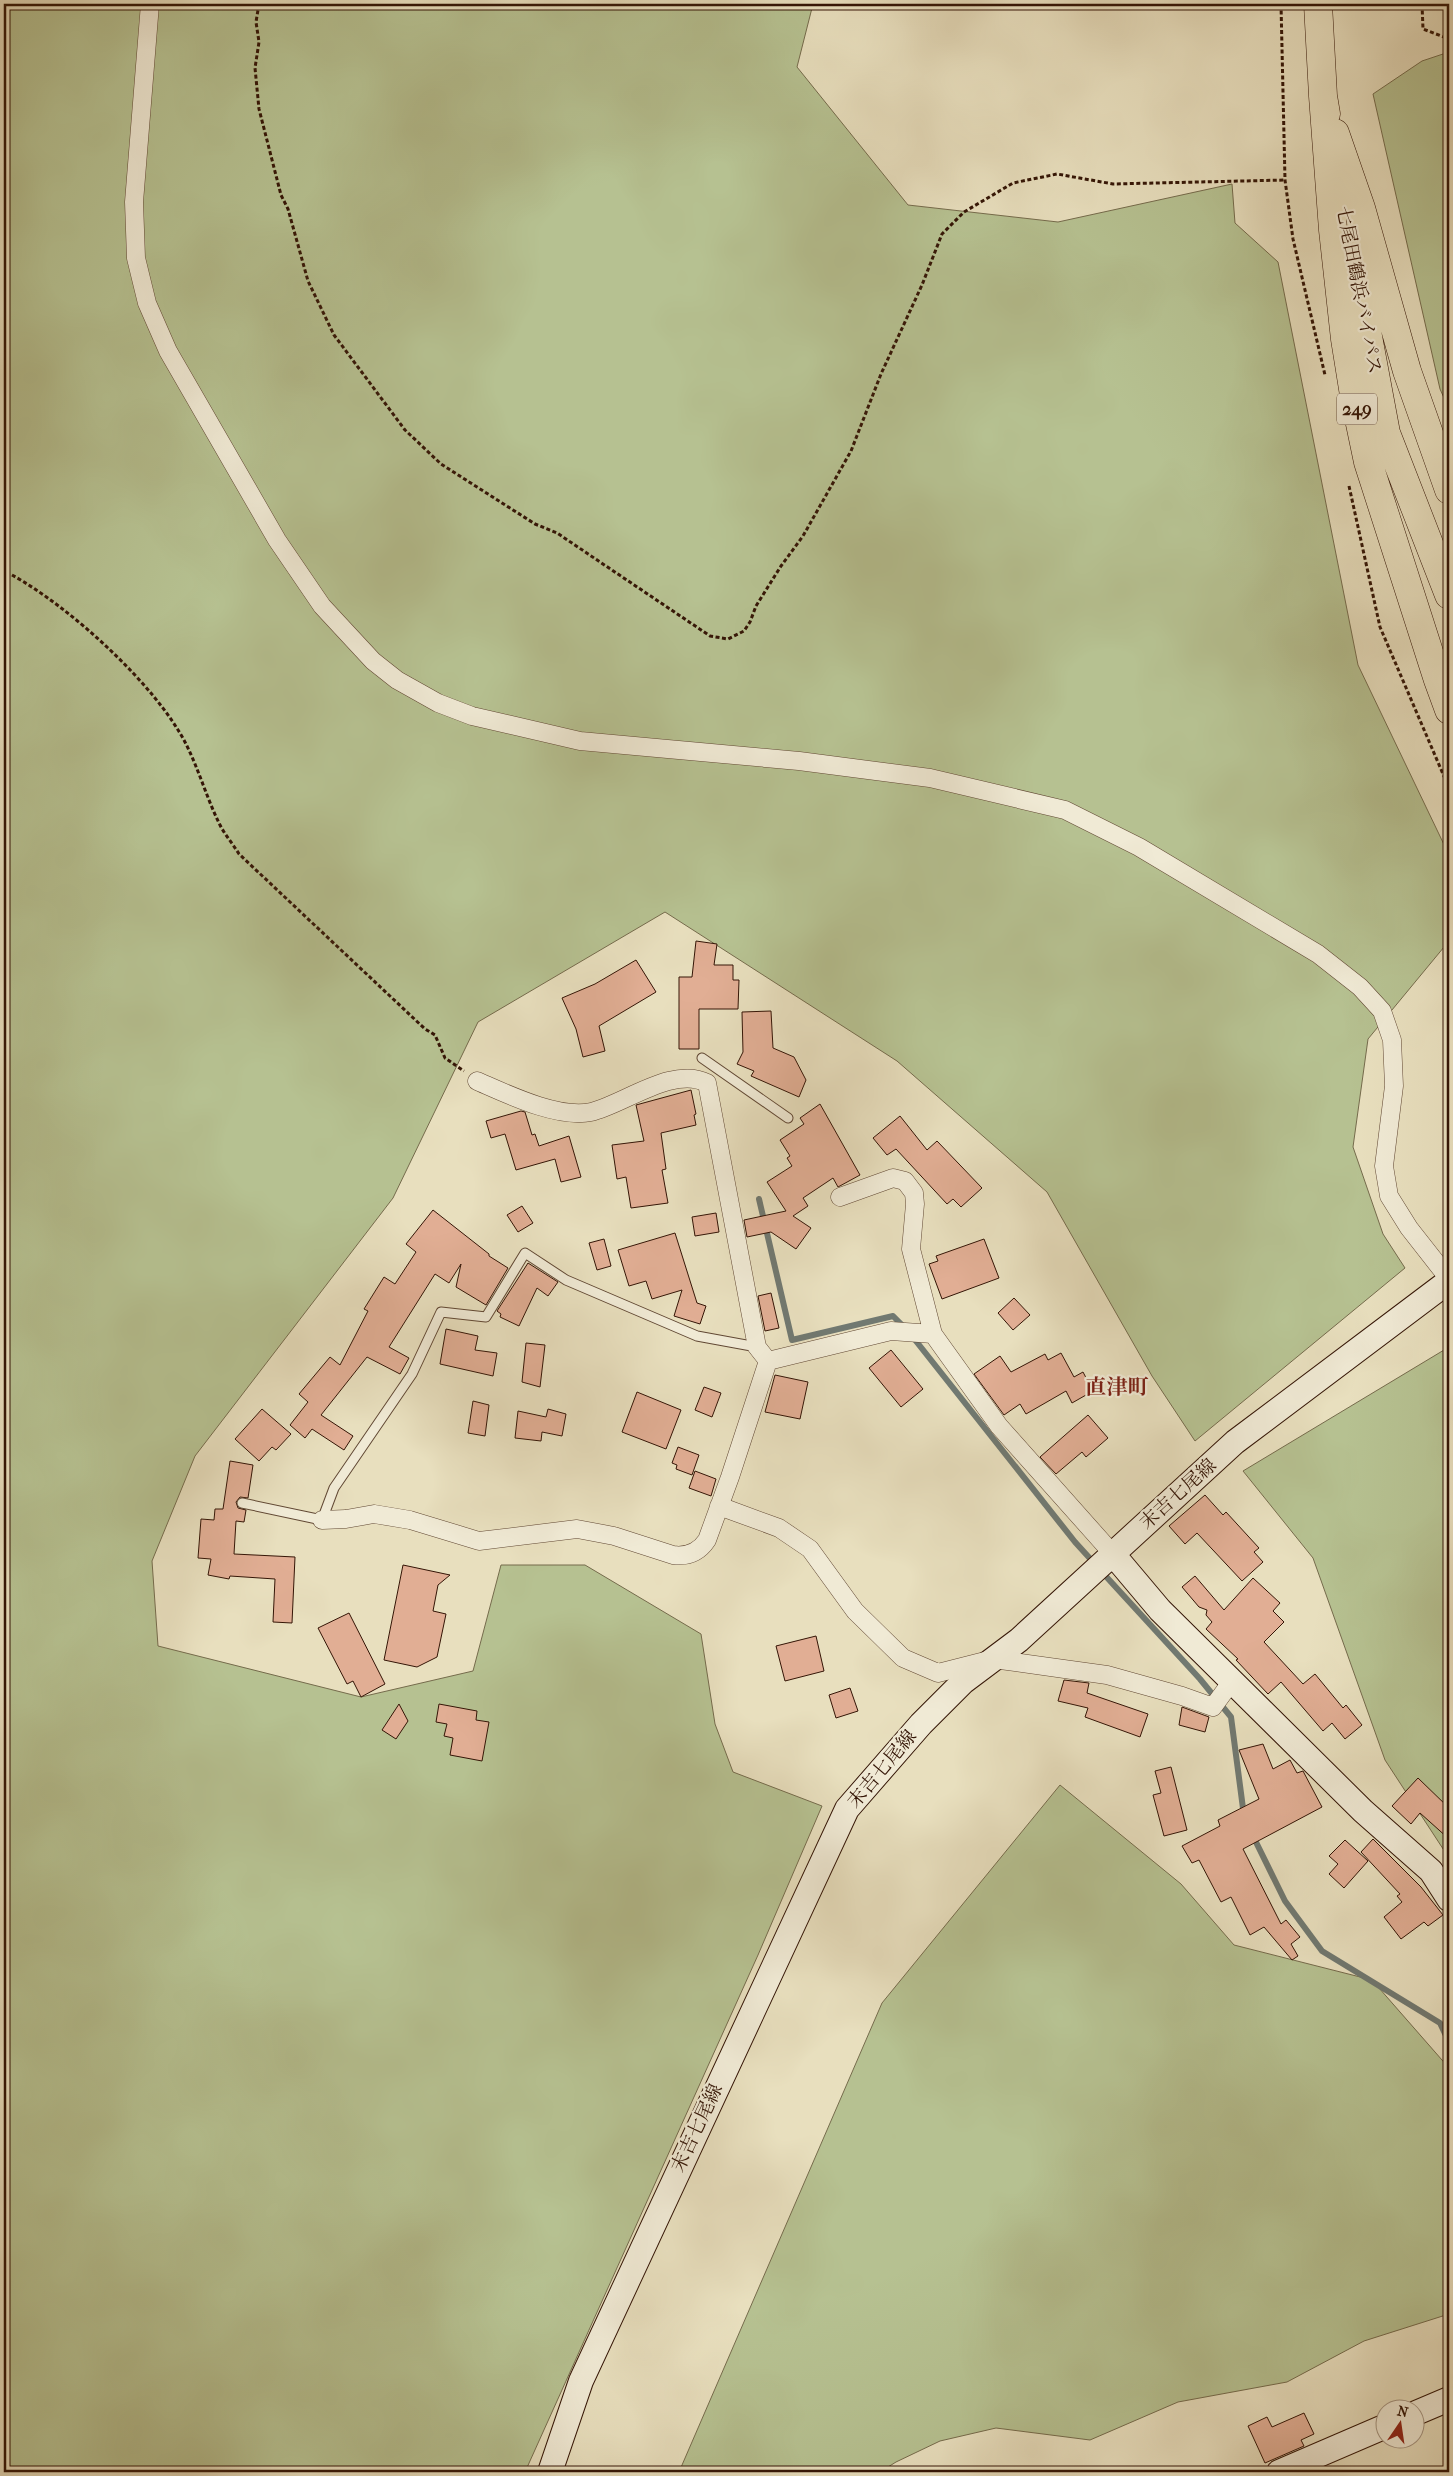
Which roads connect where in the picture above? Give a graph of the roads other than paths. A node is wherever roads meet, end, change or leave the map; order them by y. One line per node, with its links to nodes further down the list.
1 (150, 4): 11 (street)
2 (1318, 4): 3 (highway, 七尾田鶴浜バイパス / 249)
3 (1323, 96): 4 (highway, 249); 5 (highway, 七尾田鶴浜バイパス / 249); 6 (highway, 249)
4 (1449, 490)
5 (1449, 595)
6 (1449, 710)
7 (477, 1080): 8 (street)
8 (707, 1083): 9 (lane); 13 (street)
9 (788, 1118)
10 (840, 1197): 12 (street)
11 (1449, 1280): 18 (main road, 末吉七尾線)
12 (933, 1334): 14 (street); 18 (street)
13 (757, 1347): 14 (street); 17 (lane)
14 (768, 1362): 16 (street)
15 (242, 1503): 17 (lane)
16 (720, 1506): 17 (street); 19 (street)
17 (322, 1520)
18 (1112, 1553): 19 (main road, 末吉七尾線); 20 (main road)
19 (993, 1659): 20 (street); 25 (main road, 末吉七尾線)
20 (1232, 1681): 21 (main road)
21 (1449, 1899)
22 (1449, 2399): 23 (main road)
23 (1426, 2409)
24 (1376, 2430): 26 (main road)
25 (550, 2472)
26 (1278, 2472)

